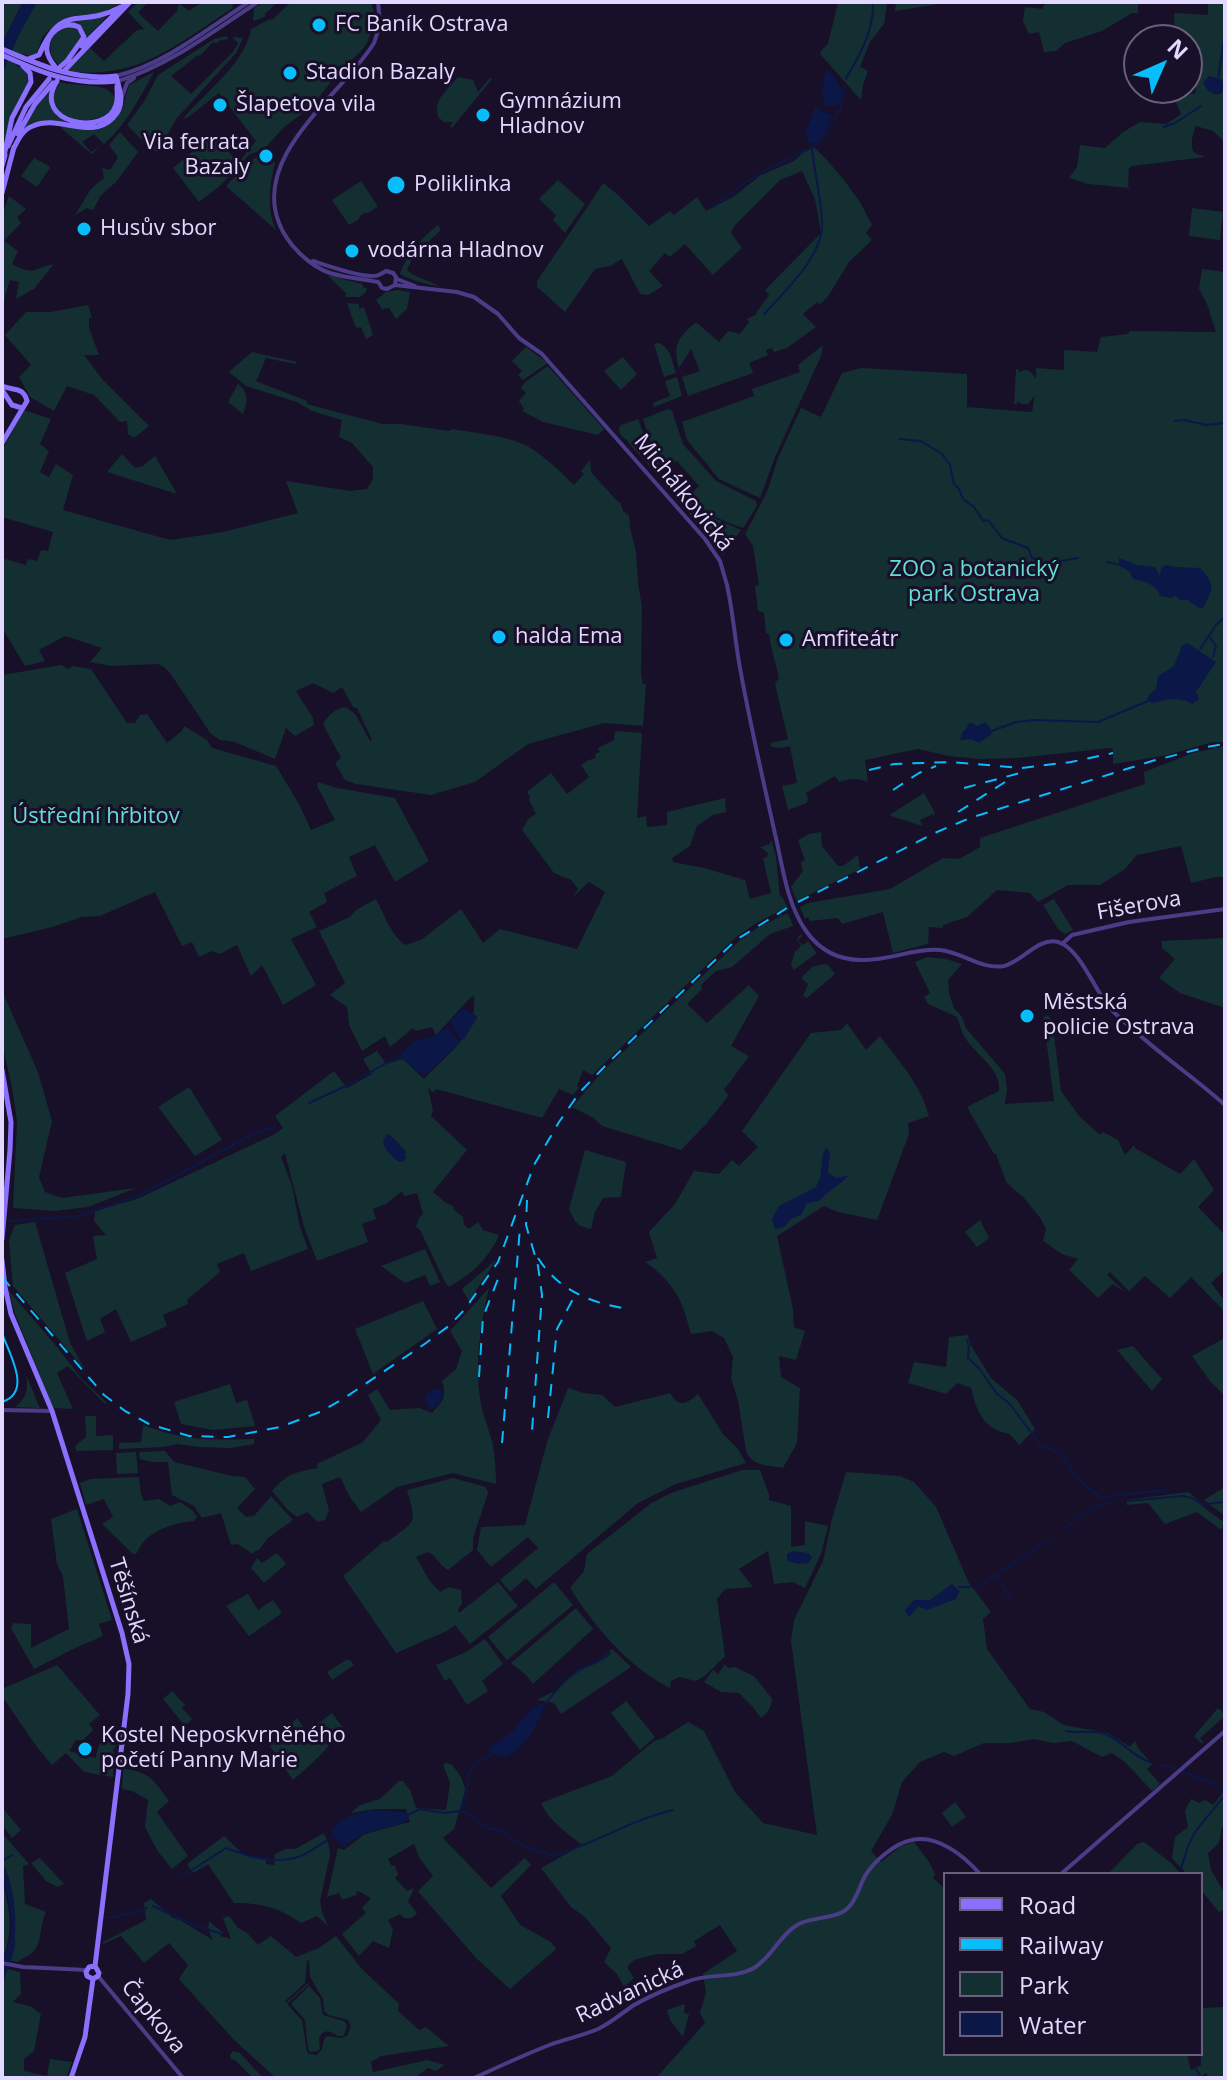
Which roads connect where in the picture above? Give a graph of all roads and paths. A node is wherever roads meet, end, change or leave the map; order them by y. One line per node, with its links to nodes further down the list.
1 (128, 2): 5 (main road); 11 (main road)
2 (249, 2): 13 (street)
3 (258, 2): 12 (street)
4 (378, 2): 21 (street)
5 (121, 7): 6 (main road); 11 (main road)
6 (48, 38): 9 (main road); 11 (main road); 11 (main road)
7 (2, 49): 9 (main road)
8 (2, 55): 10 (main road)
9 (26, 59): 11 (main road)
10 (19, 63): 15 (main road); 18 (main road)
11 (65, 68): 13 (main road)
12 (143, 73): 13 (street); 16 (street)
13 (116, 78): 15 (main road); 16 (main road)
14 (54, 80): 16 (main road); 17 (main road); 18 (main road)
15 (93, 83): 16 (main road)
16 (119, 101): 17 (main road)
17 (13, 150): 20 (main road)
18 (4, 156): 19 (main road)
19 (2, 166)
20 (2, 193)
21 (307, 258): 22 (street); 22 (street)
22 (379, 279): 23 (street); 23 (street)
23 (396, 282): 29 (street, Michálkovická)
24 (5, 390): 25 (main road); 25 (main road)
25 (18, 407): 26 (main road)
26 (2, 443)
27 (1225, 909): 28 (street, Fišerova)
28 (1062, 944): 29 (street, Fišerova); 31 (street)
29 (819, 946)
30 (2, 1070): 32 (main road)
31 (1225, 1105)
32 (2, 1239)
33 (2, 1260): 35 (main road, Těšínská)
34 (2, 1410): 35 (street)
35 (52, 1411): 40 (main road, Těšínská)
36 (1225, 1731): 38 (street)
37 (978, 1872): 47 (street, Radvanická)
38 (1063, 1872)
39 (2, 1963): 41 (street)
40 (95, 1966): 41 (main road); 42 (main road)
41 (87, 1970): 42 (main road)
42 (95, 1978): 43 (street, Čapkova); 44 (main road)
43 (105, 1985): 44 (street); 46 (street, Čapkova)
44 (92, 1989): 45 (main road)
45 (71, 2078)
46 (183, 2078)
47 (474, 2078)

